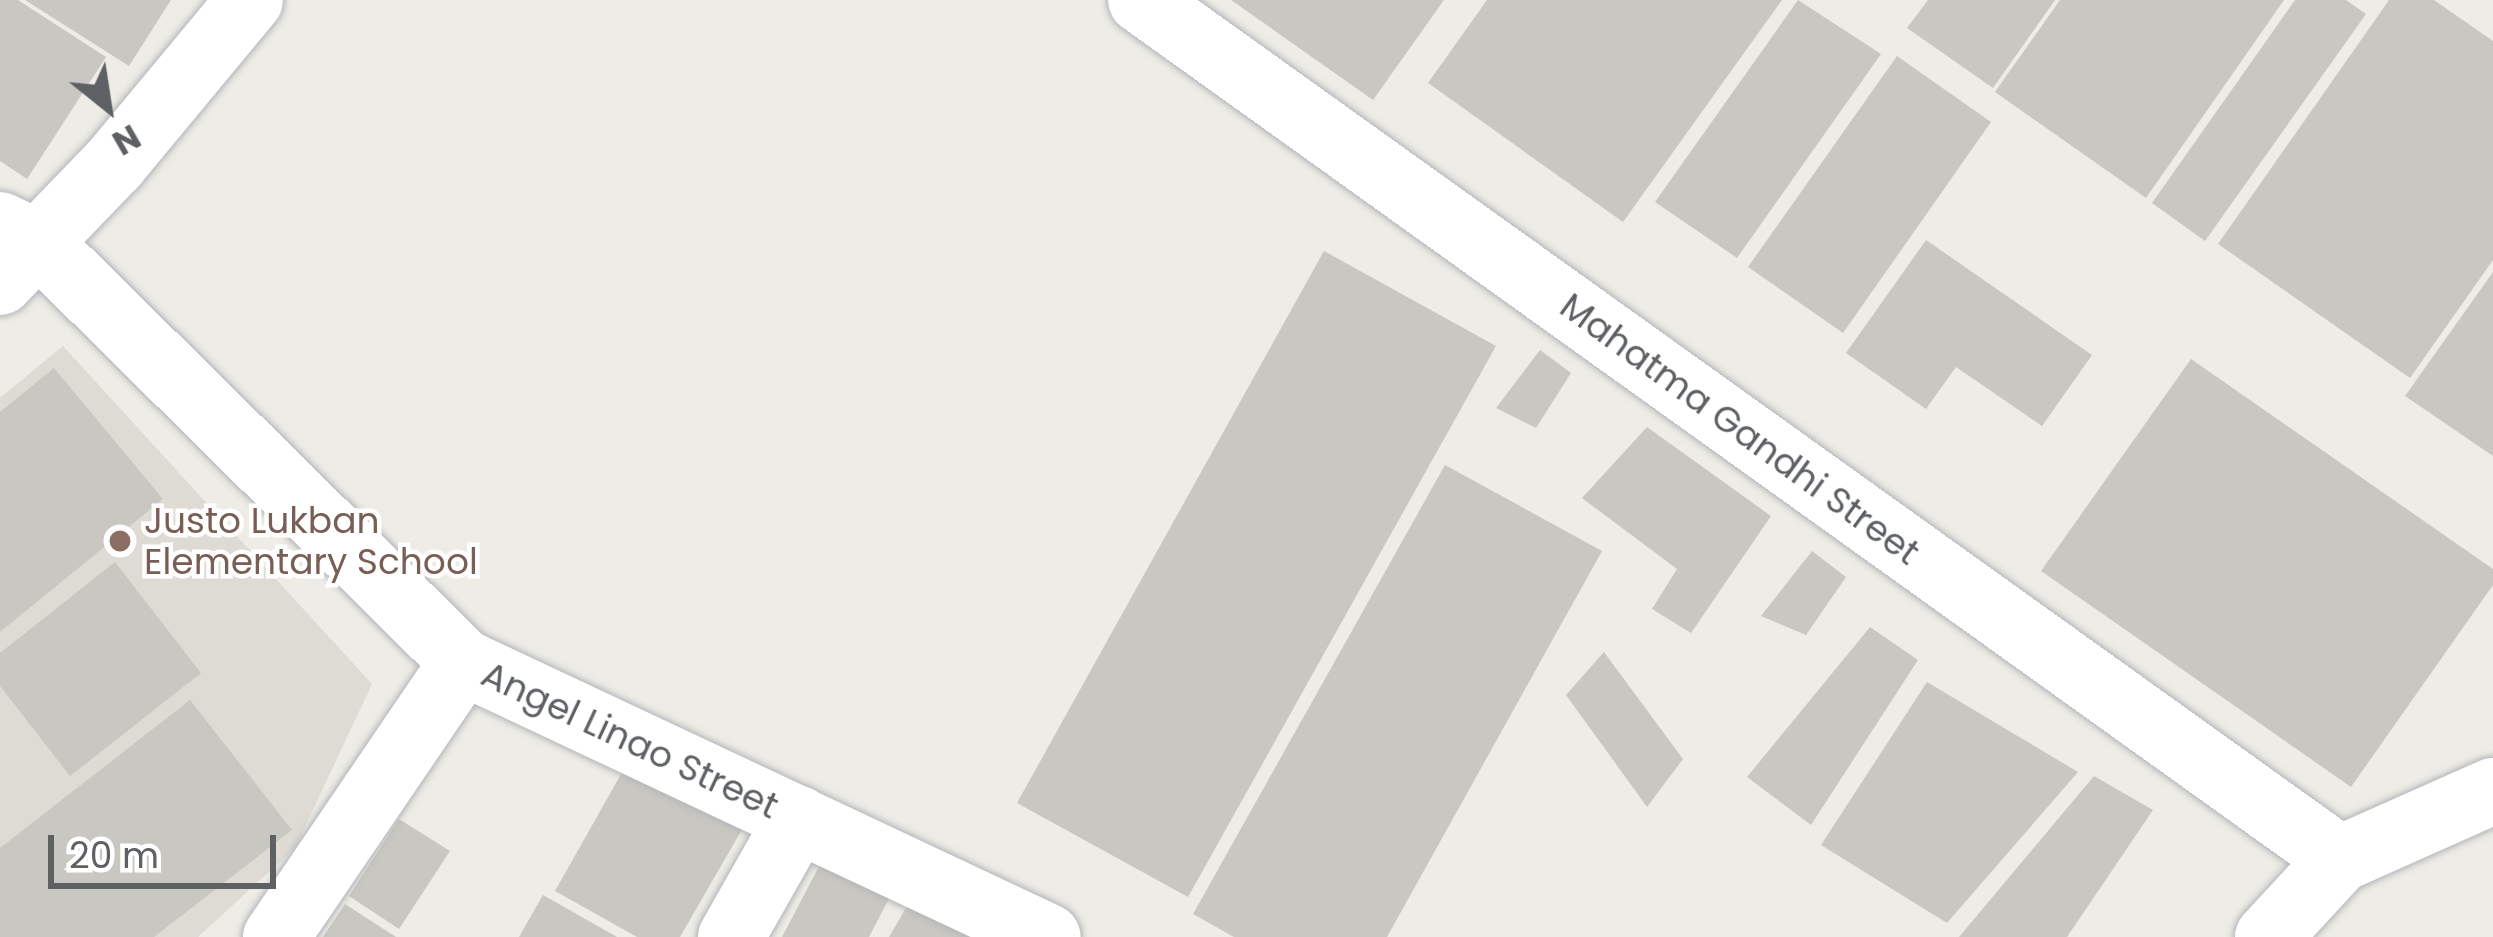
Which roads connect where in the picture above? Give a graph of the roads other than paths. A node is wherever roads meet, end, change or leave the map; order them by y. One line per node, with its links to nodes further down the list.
1 (250, 0): 3 (street)
2 (1141, 0): 7 (street, Mahatma Gandhi Street)
3 (13, 251): 4 (street, Angel Linao Street)
4 (463, 662): 6 (street, Angel Linao Street); 8 (street)
5 (2493, 791): 7 (street)
6 (798, 819): 9 (street); 10 (street, Angel Linao Street)
7 (2340, 859): 11 (street)
8 (277, 937)
9 (731, 937)
10 (1048, 937)
11 (2268, 937)

